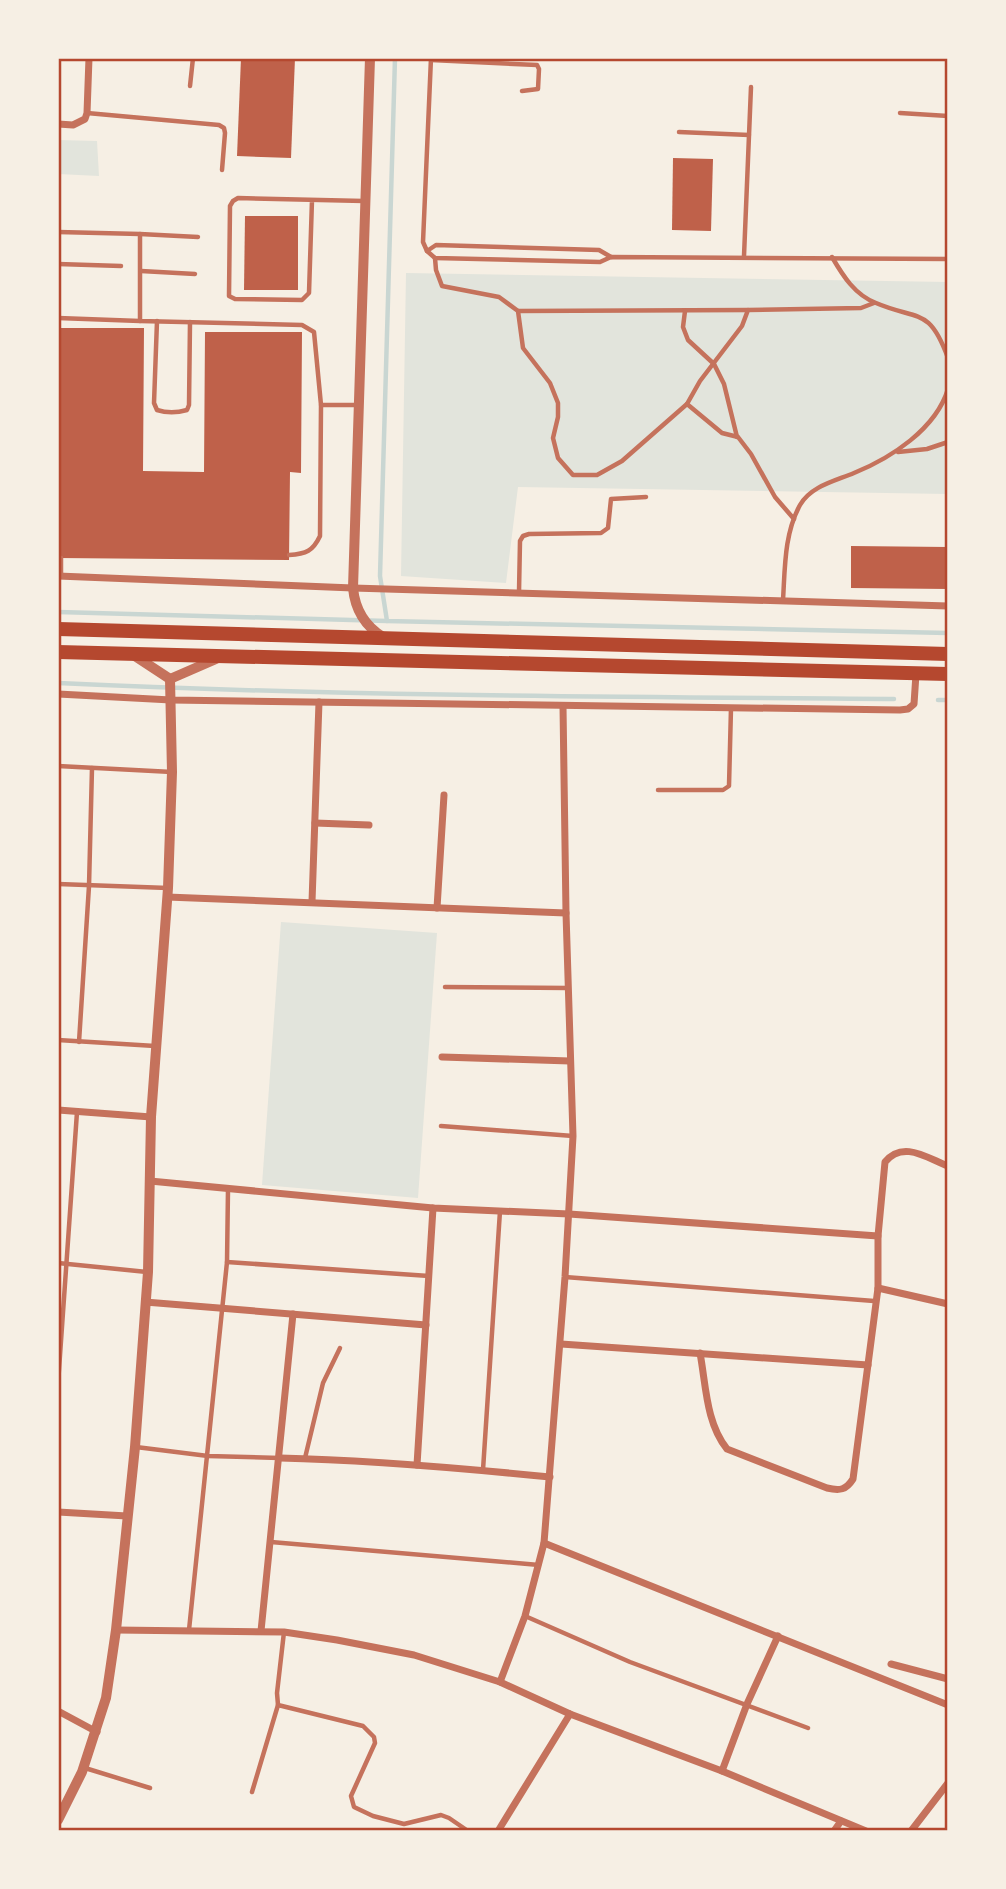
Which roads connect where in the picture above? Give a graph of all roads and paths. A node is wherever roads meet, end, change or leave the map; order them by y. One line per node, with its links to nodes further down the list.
1 (89, 58): 8 (street)
2 (193, 58): 5 (lane)
3 (370, 58): 16 (street)
4 (431, 59): 7 (lane); 20 (lane)
5 (190, 86)
6 (751, 87): 13 (lane)
7 (522, 90)
8 (88, 113): 11 (street); 14 (lane)
9 (900, 113): 10 (lane)
10 (948, 116)
11 (58, 124)
12 (679, 132): 13 (lane)
13 (749, 135): 21 (lane)
14 (222, 170)
15 (312, 200): 15 (lane); 16 (lane)
16 (366, 201): 43 (street)
17 (58, 232): 18 (lane)
18 (140, 234): 19 (lane); 28 (lane)
19 (198, 237)
20 (428, 251): 23 (lane); 24 (lane)
21 (744, 256): 22 (lane); 23 (lane)
22 (832, 256): 25 (lane); 30 (lane)
23 (611, 257): 24 (lane)
24 (435, 258): 32 (lane)
25 (948, 259)
26 (58, 264): 27 (lane)
27 (121, 266)
28 (141, 271): 29 (lane); 35 (lane)
29 (195, 274)
30 (874, 303): 31 (lane); 38 (lane)
31 (748, 310): 33 (lane); 39 (lane)
32 (518, 311): 33 (lane); 41 (lane)
33 (685, 311): 39 (lane)
34 (58, 318): 35 (lane)
35 (140, 321): 36 (lane)
36 (158, 321): 37 (lane); 37 (lane)
37 (190, 322): 42 (lane)
38 (948, 358)
39 (714, 364): 41 (lane); 44 (lane)
40 (948, 389): 46 (lane)
41 (687, 404): 44 (lane)
42 (321, 405): 43 (lane); 49 (lane)
43 (359, 405): 52 (street)
44 (737, 437): 48 (lane)
45 (948, 442): 46 (lane)
46 (897, 452): 48 (lane)
47 (646, 497): 53 (lane)
48 (794, 519): 54 (lane)
49 (289, 555)
50 (61, 558): 51 (lane)
51 (60, 576): 52 (street)
52 (353, 588): 53 (street); 57 (street)
53 (519, 593): 54 (street)
54 (783, 601): 55 (street)
55 (948, 607)
56 (58, 629): 57 (main road)
57 (383, 637): 60 (main road)
58 (58, 652): 59 (main road)
59 (133, 654): 61 (main road); 64 (street)
60 (948, 654)
61 (225, 657): 62 (main road); 64 (street)
62 (916, 674): 63 (main road); 69 (street)
63 (948, 674)
64 (170, 681): 66 (street)
65 (58, 694): 66 (street)
66 (170, 698): 67 (street); 72 (street)
67 (319, 702): 68 (street); 75 (street)
68 (563, 706): 69 (street); 82 (street)
69 (731, 708): 73 (lane)
70 (58, 766): 71 (lane)
71 (92, 768): 72 (lane); 78 (lane)
72 (172, 772): 79 (street)
73 (658, 790)
74 (444, 795): 81 (street)
75 (315, 823): 76 (street); 80 (street)
76 (369, 825)
77 (58, 884): 78 (lane)
78 (89, 886): 79 (lane); 86 (lane)
79 (167, 893): 80 (street); 87 (street)
80 (312, 902): 81 (street)
81 (438, 908): 82 (street)
82 (566, 914): 84 (street)
83 (444, 987): 84 (lane)
84 (568, 988): 89 (street)
85 (58, 1040): 86 (lane)
86 (79, 1042): 87 (lane)
87 (156, 1046): 92 (street)
88 (442, 1056): 89 (street)
89 (570, 1061): 94 (street)
90 (58, 1110): 91 (street)
91 (77, 1111): 92 (street); 104 (lane)
92 (151, 1117): 96 (street)
93 (441, 1126): 94 (lane)
94 (573, 1136): 100 (street)
95 (948, 1167): 101 (street)
96 (150, 1181): 97 (street); 105 (street)
97 (228, 1188): 98 (street); 102 (lane)
98 (433, 1208): 99 (street); 106 (street)
99 (500, 1211): 100 (street); 125 (lane)
100 (569, 1214): 101 (street); 107 (street)
101 (878, 1236): 108 (street)
102 (227, 1262): 106 (lane); 112 (lane)
103 (58, 1263): 104 (lane)
104 (66, 1264): 105 (lane); 119 (lane)
105 (148, 1272): 110 (street)
106 (429, 1276): 114 (street)
107 (565, 1276): 109 (lane); 115 (street)
108 (878, 1288): 109 (street); 111 (street)
109 (874, 1301): 118 (street)
110 (145, 1302): 112 (street); 120 (street)
111 (948, 1304)
112 (223, 1308): 113 (street); 121 (lane)
113 (293, 1314): 114 (street); 122 (street)
114 (426, 1325): 124 (street)
115 (561, 1344): 117 (street); 126 (street)
116 (340, 1348): 123 (lane)
117 (700, 1353): 118 (street); 118 (street)
118 (868, 1365)
119 (58, 1384)
120 (135, 1447): 121 (lane); 128 (street)
121 (208, 1456): 122 (lane); 134 (lane)
122 (280, 1458): 123 (street); 129 (street)
123 (305, 1458): 124 (street)
124 (417, 1465): 125 (street)
125 (483, 1471): 126 (street)
126 (550, 1477): 130 (street)
127 (58, 1512): 128 (street)
128 (127, 1516): 133 (street)
129 (271, 1542): 131 (lane); 135 (street)
130 (544, 1543): 131 (street); 137 (street)
131 (540, 1565): 132 (street)
132 (526, 1616): 140 (street); 142 (lane)
133 (116, 1630): 134 (street); 147 (street)
134 (189, 1631): 135 (street)
135 (261, 1631): 136 (street)
136 (284, 1632): 140 (street); 141 (lane)
137 (778, 1636): 142 (street); 143 (street)
138 (891, 1664): 139 (street)
139 (948, 1679)
140 (500, 1682): 145 (street)
141 (278, 1704): 152 (lane); 155 (lane)
142 (747, 1704): 146 (lane); 149 (street)
143 (948, 1705)
144 (58, 1711): 147 (street)
145 (570, 1714): 149 (street); 156 (street)
146 (808, 1728)
147 (97, 1732): 148 (street)
148 (84, 1767): 151 (lane); 153 (street)
149 (722, 1770): 154 (street)
150 (948, 1783): 159 (street)
151 (150, 1788)
152 (252, 1792)
153 (58, 1820)
154 (841, 1821): 157 (street); 158 (street)
155 (468, 1831)
156 (498, 1831)
157 (834, 1831)
158 (866, 1831)
159 (911, 1831)

